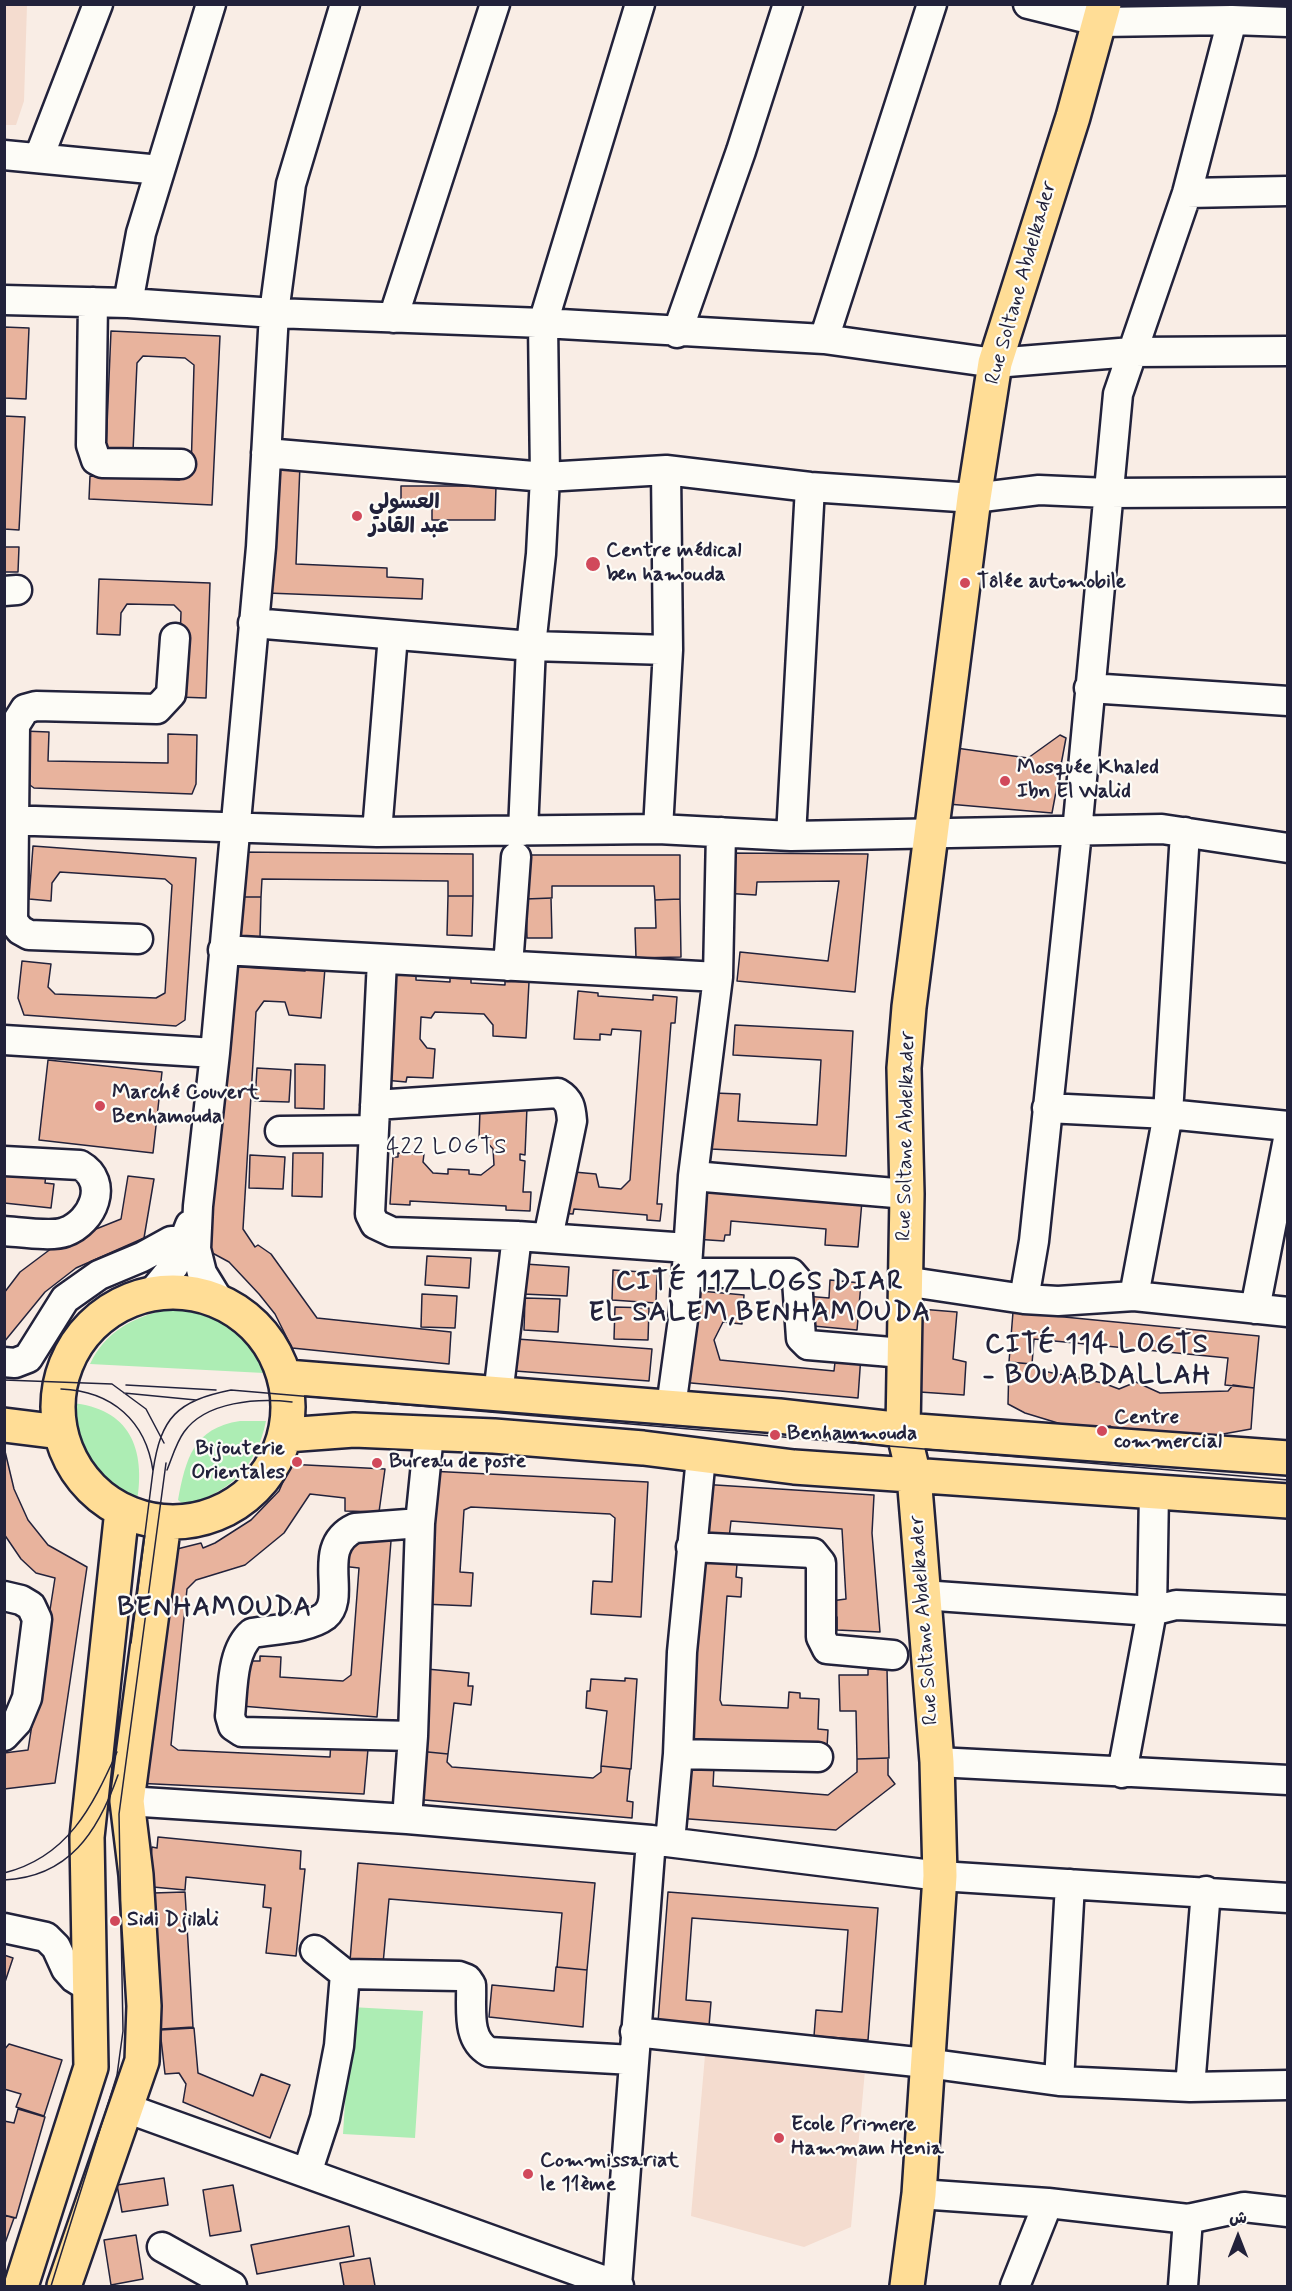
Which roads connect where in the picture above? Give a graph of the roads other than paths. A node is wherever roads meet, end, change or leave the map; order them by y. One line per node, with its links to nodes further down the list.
1 (98, 4): 13 (street)
2 (212, 4): 14 (street)
3 (345, 4): 20 (street)
4 (495, 4): 21 (street)
5 (640, 4): 22 (street)
6 (788, 4): 23 (street)
7 (932, 4): 24 (street)
8 (1028, 4): 9 (street)
9 (1103, 13): 10 (street); 27 (main road, Rue Soltane Abdelkader)
10 (1232, 20): 11 (street); 16 (street)
11 (1287, 22)
12 (4, 155): 13 (street)
13 (39, 157): 14 (street)
14 (160, 170): 19 (street)
15 (1287, 191): 16 (street)
16 (1187, 193): 26 (street)
17 (4, 300): 18 (street)
18 (93, 302): 19 (street); 29 (street)
19 (128, 303): 20 (street)
20 (274, 313): 21 (street); 28 (street)
21 (393, 318): 22 (street)
22 (543, 323): 23 (street); 31 (street)
23 (677, 333): 24 (street)
24 (824, 339): 27 (street)
25 (1287, 351): 26 (street)
26 (1132, 352): 27 (street); 34 (street)
27 (995, 363): 35 (main road, Rue Soltane Abdelkader)
28 (266, 453): 31 (street); 36 (street)
29 (181, 464)
30 (666, 470): 31 (street); 32 (street); 40 (street)
31 (545, 477): 39 (street)
32 (810, 487): 35 (street); 51 (street)
33 (1287, 492): 34 (street)
34 (1108, 493): 35 (street); 41 (street)
35 (974, 498): 48 (main road, Rue Soltane Abdelkader)
36 (253, 623): 37 (street); 44 (street)
37 (393, 635): 39 (street); 46 (street)
38 (175, 638): 43 (street)
39 (531, 646): 40 (street); 52 (street)
40 (668, 650): 45 (street)
41 (1089, 688): 42 (street); 49 (street)
42 (1287, 701)
43 (9, 820): 44 (street); 54 (street)
44 (236, 826): 46 (street); 55 (street)
45 (658, 830): 47 (street); 52 (street)
46 (377, 832): 52 (street)
47 (721, 832): 51 (street); 58 (street)
48 (933, 832): 49 (street); 51 (street); 69 (main road, Rue Soltane Abdelkader)
49 (1077, 832): 50 (street); 61 (street)
50 (1185, 832): 53 (street); 62 (street)
51 (791, 836)
52 (519, 844): 57 (street)
53 (1287, 848)
54 (138, 939)
55 (224, 950): 56 (street); 60 (street)
56 (382, 960): 57 (street); 63 (street)
57 (508, 966): 58 (street)
58 (718, 977): 68 (street)
59 (4, 1040): 60 (street)
60 (215, 1053): 70 (street)
61 (1047, 1108): 62 (street); 80 (street)
62 (1168, 1114): 64 (street); 78 (street)
63 (374, 1118): 65 (street); 72 (street); 73 (street)
64 (1287, 1126)
65 (280, 1131)
66 (1287, 1139): 81 (street)
67 (4, 1161): 71 (street)
68 (693, 1176): 69 (street); 75 (street)
69 (907, 1194): 76 (main road, Rue Soltane Abdelkader)
70 (198, 1206): 74 (street); 79 (street)
71 (4, 1231)
72 (517, 1236): 73 (street); 86 (street)
73 (548, 1238): 75 (street)
74 (184, 1241): 77 (street); 84 (street)
75 (688, 1261): 83 (street); 87 (street)
76 (904, 1281): 80 (street); 83 (main road, Rue Soltane Abdelkader)
77 (152, 1293): 79 (main road); 90 (main road)
78 (1134, 1296): 80 (street); 81 (street)
79 (218, 1299): 85 (main road)
80 (1024, 1299)
81 (1255, 1309): 82 (street)
82 (1287, 1312)
83 (903, 1353): 89 (main road, Rue Soltane Abdelkader)
84 (4, 1362)
85 (286, 1377): 86 (main road); 92 (main road)
86 (498, 1395): 87 (main road)
87 (671, 1407): 89 (main road)
88 (4, 1425): 90 (main road)
89 (903, 1430): 94 (main road); 95 (main road, Rue Soltane Abdelkader)
90 (60, 1432): 98 (main road)
91 (429, 1434): 92 (main road); 93 (main road); 100 (street)
92 (286, 1435): 99 (main road)
93 (701, 1457): 95 (main road); 101 (street)
94 (1287, 1458)
95 (914, 1476): 96 (main road); 102 (main road, Rue Soltane Abdelkader)
96 (1154, 1491): 97 (main road); 105 (street)
97 (1287, 1501)
98 (122, 1510): 99 (main road); 124 (main road)
99 (164, 1522): 114 (main road)
100 (420, 1523): 108 (street); 108 (street)
101 (691, 1547): 106 (street); 109 (street)
102 (922, 1595): 105 (street); 111 (main road, Rue Soltane Abdelkader)
103 (4, 1596): 107 (street)
104 (1287, 1610): 105 (street)
105 (1152, 1611): 112 (street)
106 (893, 1655)
107 (4, 1736)
108 (413, 1736): 115 (street)
109 (678, 1754): 110 (street); 116 (street)
110 (818, 1757)
111 (936, 1762): 112 (street); 117 (main road, Rue Soltane Abdelkader)
112 (1122, 1773): 113 (street)
113 (1287, 1780)
114 (127, 1801): 115 (street); 130 (main road)
115 (407, 1820): 116 (street)
116 (661, 1841): 117 (street); 125 (street)
117 (940, 1876): 118 (street); 126 (main road, Rue Soltane Abdelkader)
118 (1070, 1884): 119 (street); 127 (street)
119 (1206, 1892): 120 (street); 129 (street)
120 (1287, 1898)
121 (4, 1928): 124 (street)
122 (315, 1950): 123 (street)
123 (345, 1974): 125 (street); 131 (street)
124 (90, 1988): 138 (main road)
125 (634, 2046): 126 (street); 141 (street)
126 (926, 2063): 127 (street); 132 (main road, Rue Soltane Abdelkader)
127 (1059, 2081): 129 (street)
128 (1287, 2085): 129 (street)
129 (1190, 2087)
130 (126, 2108): 131 (street); 139 (main road)
131 (307, 2173): 141 (street)
132 (919, 2194): 133 (street); 142 (main road, Rue Soltane Abdelkader)
133 (1048, 2203): 135 (street); 143 (street)
134 (1287, 2212): 135 (street)
135 (1188, 2219): 144 (street)
136 (162, 2247): 140 (street)
137 (4, 2281): 138 (street)
138 (21, 2286)
139 (64, 2286)
140 (232, 2286)
141 (618, 2286)
142 (907, 2286)
143 (1015, 2286)
144 (1183, 2286)

